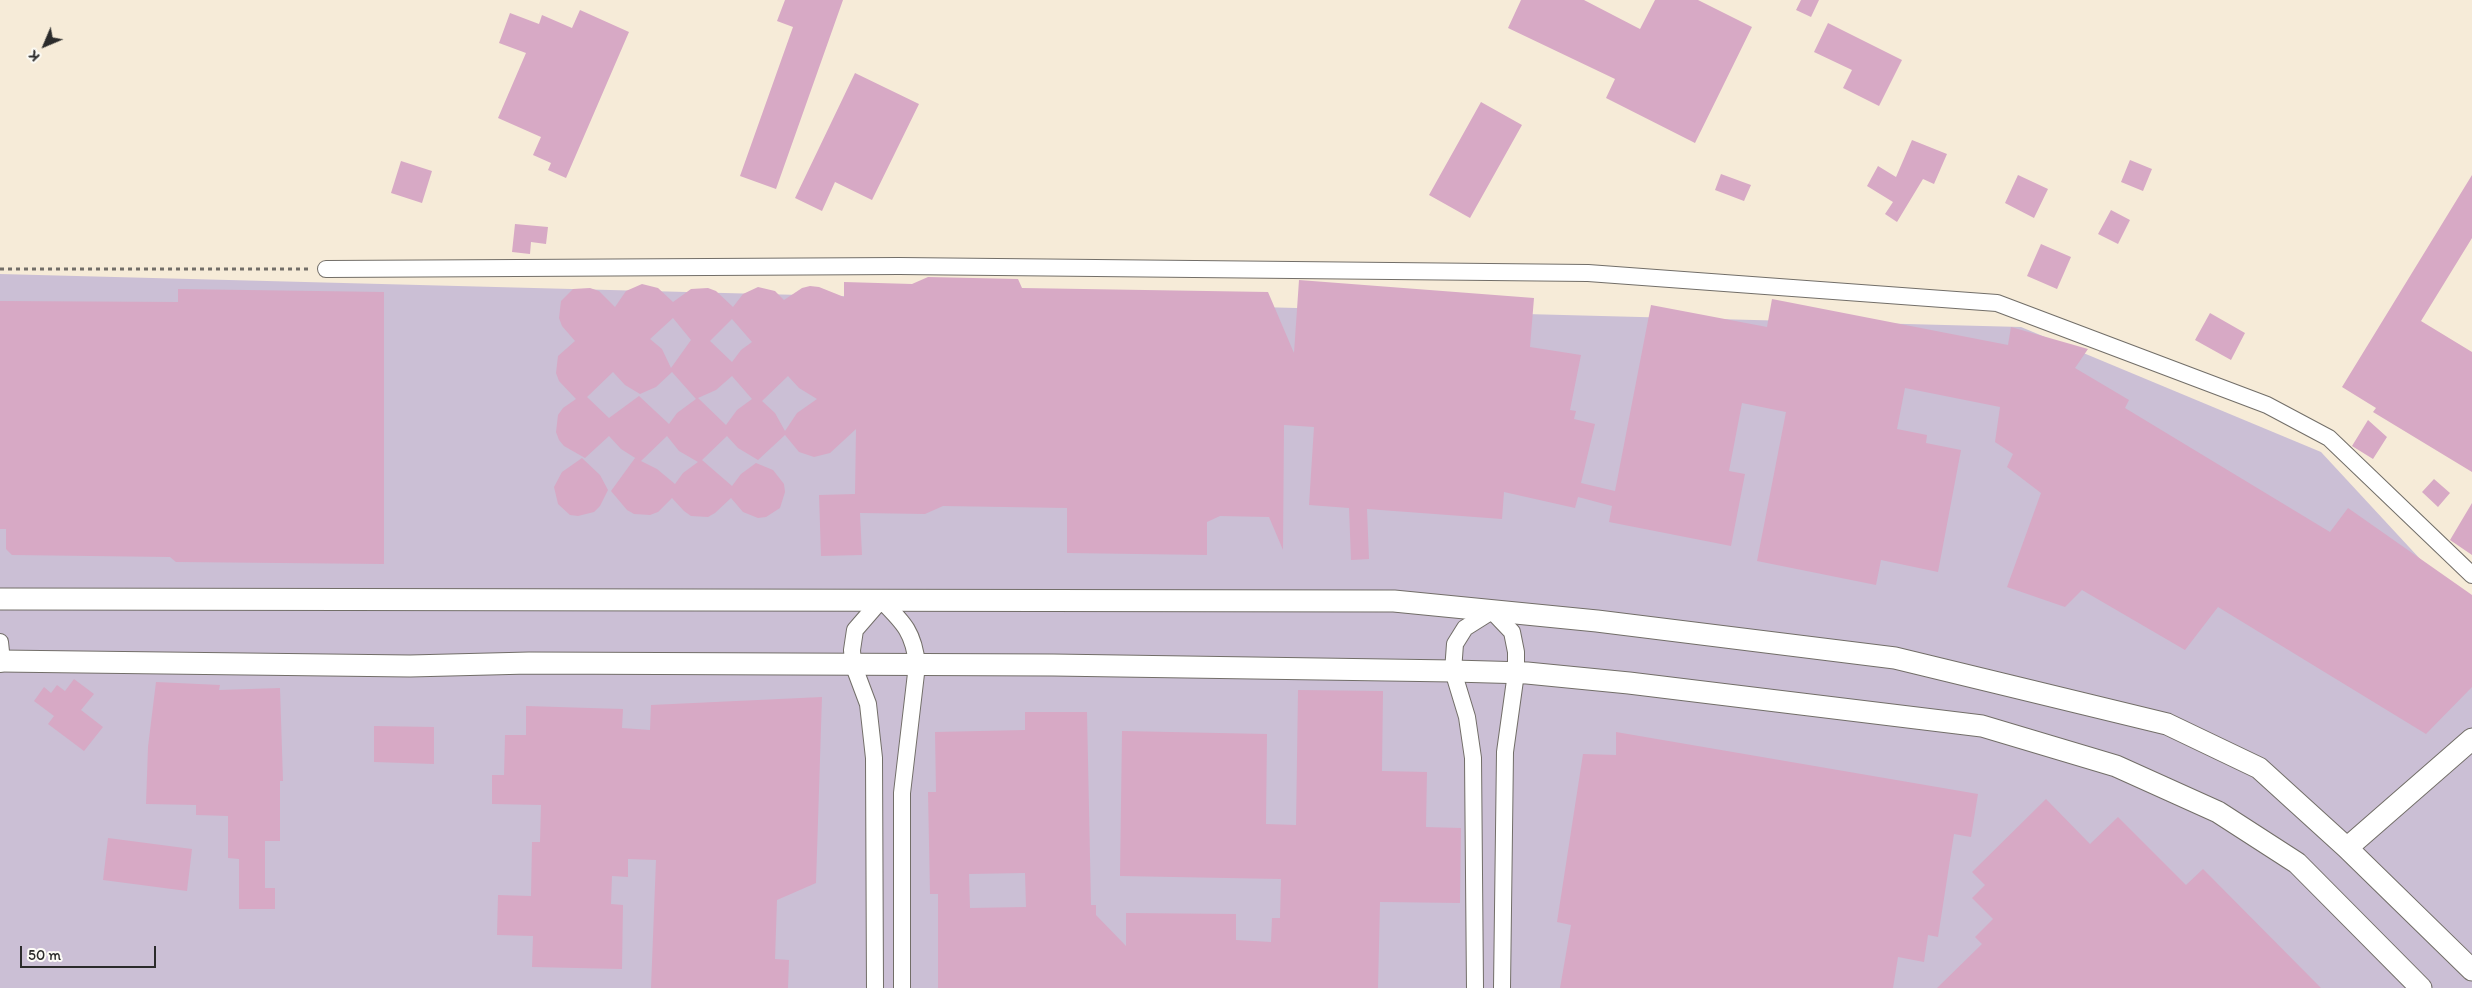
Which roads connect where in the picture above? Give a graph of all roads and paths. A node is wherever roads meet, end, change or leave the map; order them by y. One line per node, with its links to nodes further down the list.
1 (0, 269): 2 (path)
2 (326, 269): 3 (street)
3 (2472, 575)
4 (0, 599): 5 (street)
5 (881, 600): 6 (street); 8 (street); 9 (street)
6 (1492, 611): 10 (street); 11 (street); 13 (street)
7 (0, 657): 8 (street)
8 (853, 664): 9 (street); 15 (street)
9 (917, 665): 10 (street); 16 (street)
10 (1453, 670): 11 (street); 17 (street)
11 (1516, 673): 18 (street); 19 (street)
12 (2472, 739): 13 (street)
13 (2347, 848): 14 (street)
14 (2472, 970)
15 (875, 988)
16 (902, 988)
17 (1475, 988)
18 (1502, 988)
19 (2421, 988)

